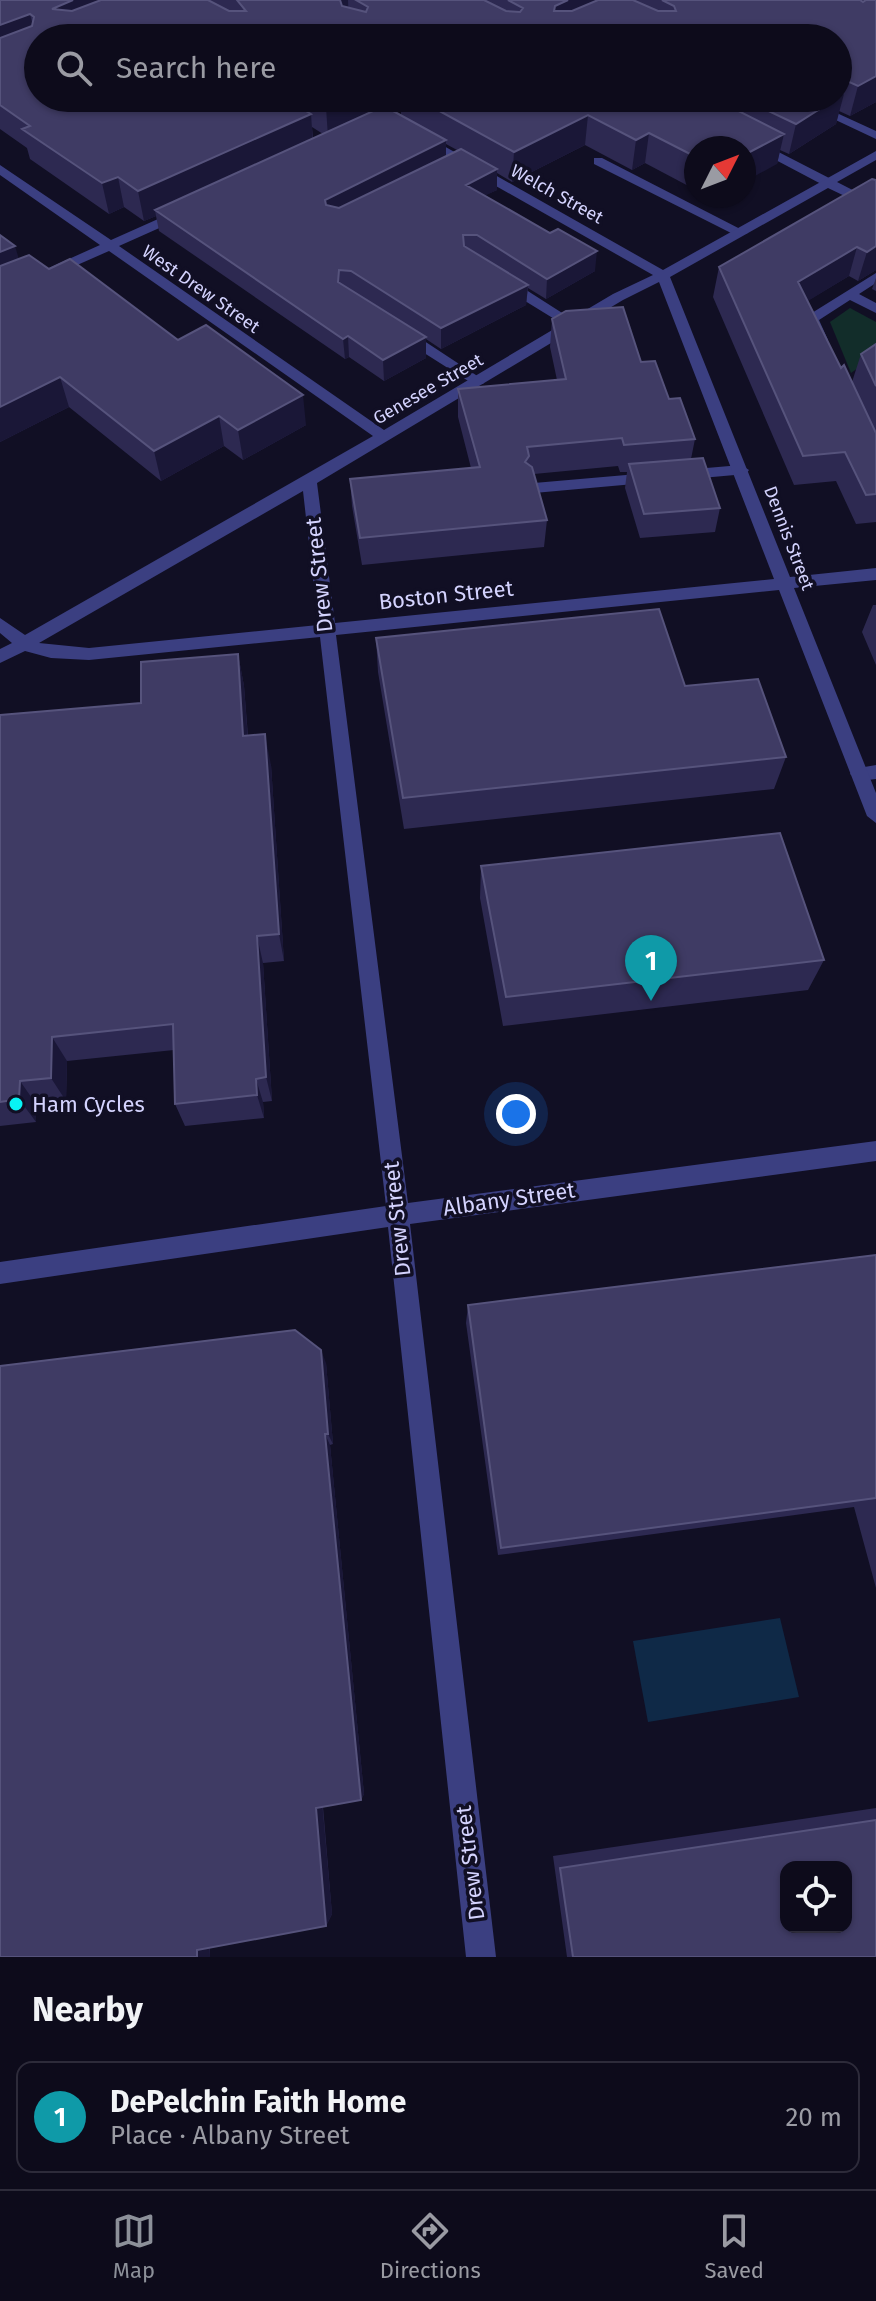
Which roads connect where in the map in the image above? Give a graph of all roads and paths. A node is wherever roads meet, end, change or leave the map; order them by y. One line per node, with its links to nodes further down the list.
1 (826, 112): 3 (street)
2 (411, 133): 6 (street, Welch Street)
3 (876, 135)
4 (756, 145): 10 (street)
5 (876, 155): 10 (street, Genesee Street)
6 (460, 161): 8 (street); 15 (street, Welch Street)
7 (598, 161): 13 (street)
8 (446, 168)
9 (0, 169): 14 (street, West Drew Street)
10 (829, 183): 11 (street); 13 (street, Genesee Street)
11 (876, 207)
12 (194, 208): 14 (street)
13 (742, 233): 15 (street, Genesee Street)
14 (108, 247): 19 (street); 25 (street, West Drew Street)
15 (663, 275): 22 (street, Genesee Street); 26 (street, Dennis Street)
16 (496, 277): 22 (street)
17 (876, 277): 18 (street)
18 (849, 294): 20 (street); 23 (street)
19 (0, 295)
20 (876, 309)
21 (385, 322): 24 (street)
22 (574, 325): 24 (street, Genesee Street)
23 (831, 361)
24 (478, 381): 25 (street, Genesee Street)
25 (383, 436): 27 (street, Genesee Street)
26 (741, 470): 28 (street); 30 (street, Dennis Street)
27 (309, 481): 32 (street, Drew Street); 33 (street, Genesee Street)
28 (534, 488)
29 (876, 574): 30 (street, Boston Street)
30 (785, 583): 32 (street, Boston Street); 35 (street, Dennis Street)
31 (0, 624): 33 (street)
32 (325, 630): 33 (street, Boston Street); 38 (street, Drew Street)
33 (22, 644): 34 (street, Genesee Street)
34 (0, 657)
35 (868, 773): 36 (street, Dennis Street)
36 (876, 816)
37 (876, 1151): 38 (street, Albany Street)
38 (398, 1214): 39 (street, Albany Street); 40 (street, Drew Street)
39 (0, 1273)
40 (481, 1957)

